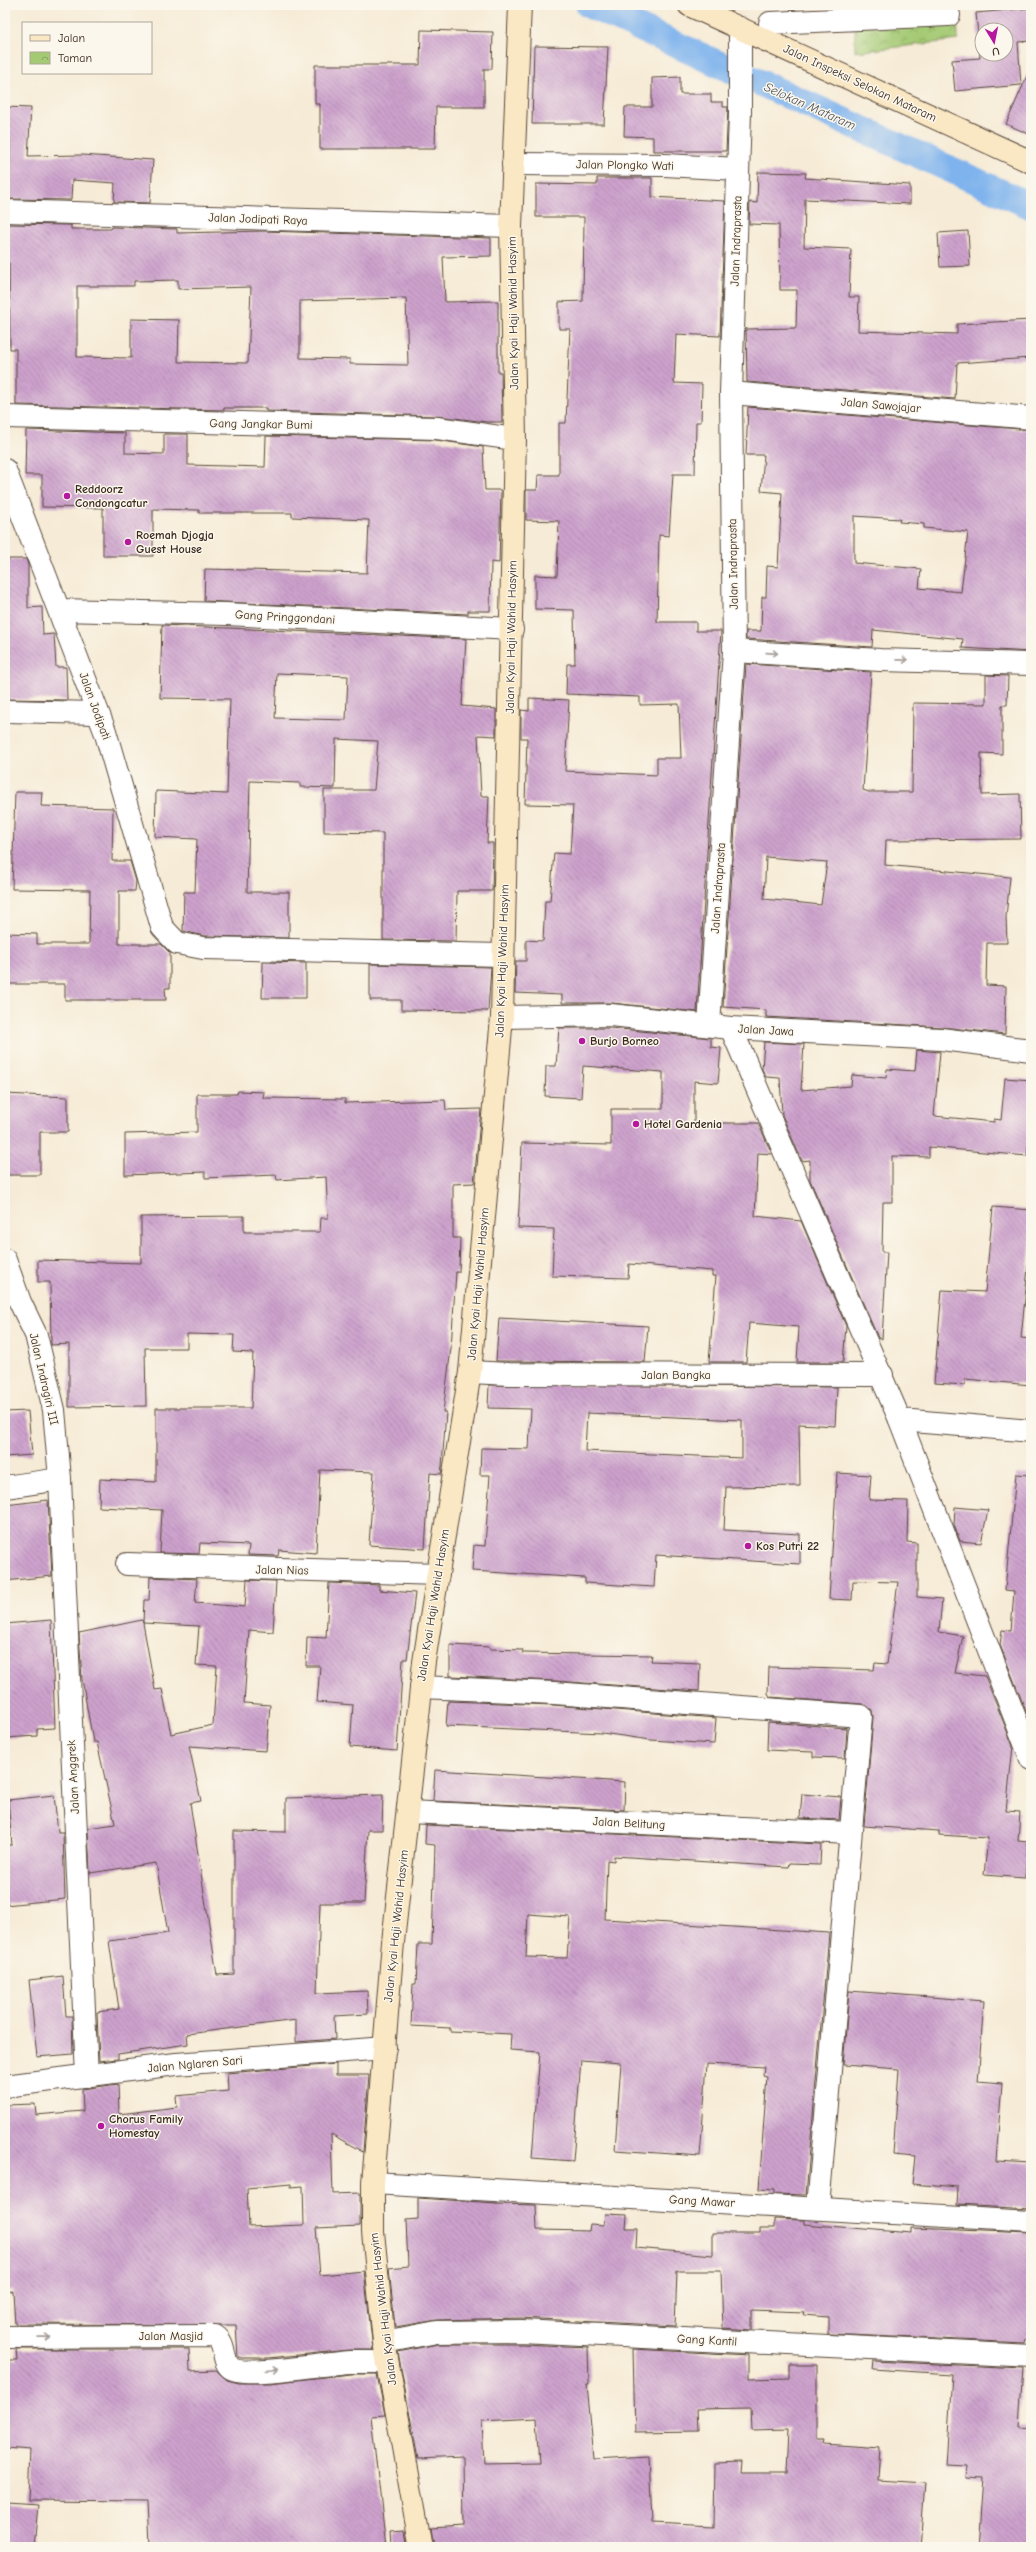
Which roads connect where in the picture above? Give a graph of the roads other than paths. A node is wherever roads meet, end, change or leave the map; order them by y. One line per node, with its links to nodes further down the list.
1 (689, 5): 5 (main road, Jalan Inspeksi Selokan Mataram)
2 (520, 8): 7 (main road, Jalan Kyai Haji Wahid Hasyim)
3 (949, 15): 4 (street)
4 (768, 23): 5 (main road, Jalan Inspeksi Selokan Mataram); 6 (main road, Jalan Inspeksi Selokan Mataram)
5 (740, 28): 8 (street, Jalan Indraprasta)
6 (1031, 162)
7 (513, 164): 8 (street, Jalan Plongko Wati); 10 (main road, Jalan Kyai Haji Wahid Hasyim)
8 (738, 169): 11 (street, Jalan Indraprasta)
9 (5, 211): 10 (street, Jalan Jodipati Raya)
10 (511, 226): 14 (main road, Jalan Kyai Haji Wahid Hasyim)
11 (731, 393): 13 (street, Jalan Sawojajar); 18 (street, Jalan Indraprasta)
12 (5, 417): 14 (street, Gang Jangkar Bumi)
13 (1031, 418)
14 (515, 439): 17 (main road, Jalan Kyai Haji Wahid Hasyim)
15 (5, 470): 16 (street, Jalan Jodipati)
16 (58, 610): 17 (street, Gang Pringgondani); 21 (street, Jalan Jodipati)
17 (512, 629): 22 (main road, Jalan Kyai Haji Wahid Hasyim)
18 (734, 651): 19 (street, one-way to 19); 24 (street, Jalan Indraprasta)
19 (1031, 664)
20 (5, 711): 21 (street)
21 (97, 713): 22 (street, Jalan Jodipati)
22 (501, 955): 23 (main road, Jalan Kyai Haji Wahid Hasyim)
23 (502, 1017): 24 (street, Jalan Jawa); 28 (main road, Jalan Kyai Haji Wahid Hasyim)
24 (709, 1025): 25 (street, Jalan Jawa)
25 (731, 1028): 26 (street, Jalan Jawa); 29 (street)
26 (1031, 1050)
27 (5, 1260): 32 (street, Jalan Indragiri III)
28 (470, 1372): 29 (street, Jalan Bangka); 35 (main road, Jalan Kyai Haji Wahid Hasyim)
29 (882, 1375): 30 (street)
30 (900, 1420): 31 (street); 37 (street)
31 (1031, 1431)
32 (60, 1479): 33 (street); 41 (street, Jalan Anggrek)
33 (5, 1487)
34 (127, 1564): 35 (street, Jalan Nias)
35 (438, 1574): 36 (main road, Jalan Kyai Haji Wahid Hasyim)
36 (421, 1687): 38 (main road, Jalan Kyai Haji Wahid Hasyim); 39 (street)
37 (1031, 1759)
38 (408, 1812): 39 (street, Jalan Belitung); 40 (main road, Jalan Kyai Haji Wahid Hasyim)
39 (850, 1833): 44 (street)
40 (385, 2048): 41 (street, Jalan Nglaren Sari); 43 (main road, Jalan Kyai Haji Wahid Hasyim)
41 (87, 2076): 42 (street, Jalan Nglaren Sari)
42 (5, 2086)
43 (373, 2182): 44 (street, Gang Mawar); 47 (main road, Jalan Kyai Haji Wahid Hasyim)
44 (818, 2207): 45 (street, Gang Mawar)
45 (1031, 2221)
46 (5, 2337): 47 (street, Jalan Masjid, one-way to 47)
47 (386, 2352): 48 (street, Gang Kantil); 49 (main road, Jalan Kyai Haji Wahid Hasyim)
48 (1031, 2356)
49 (421, 2547)

